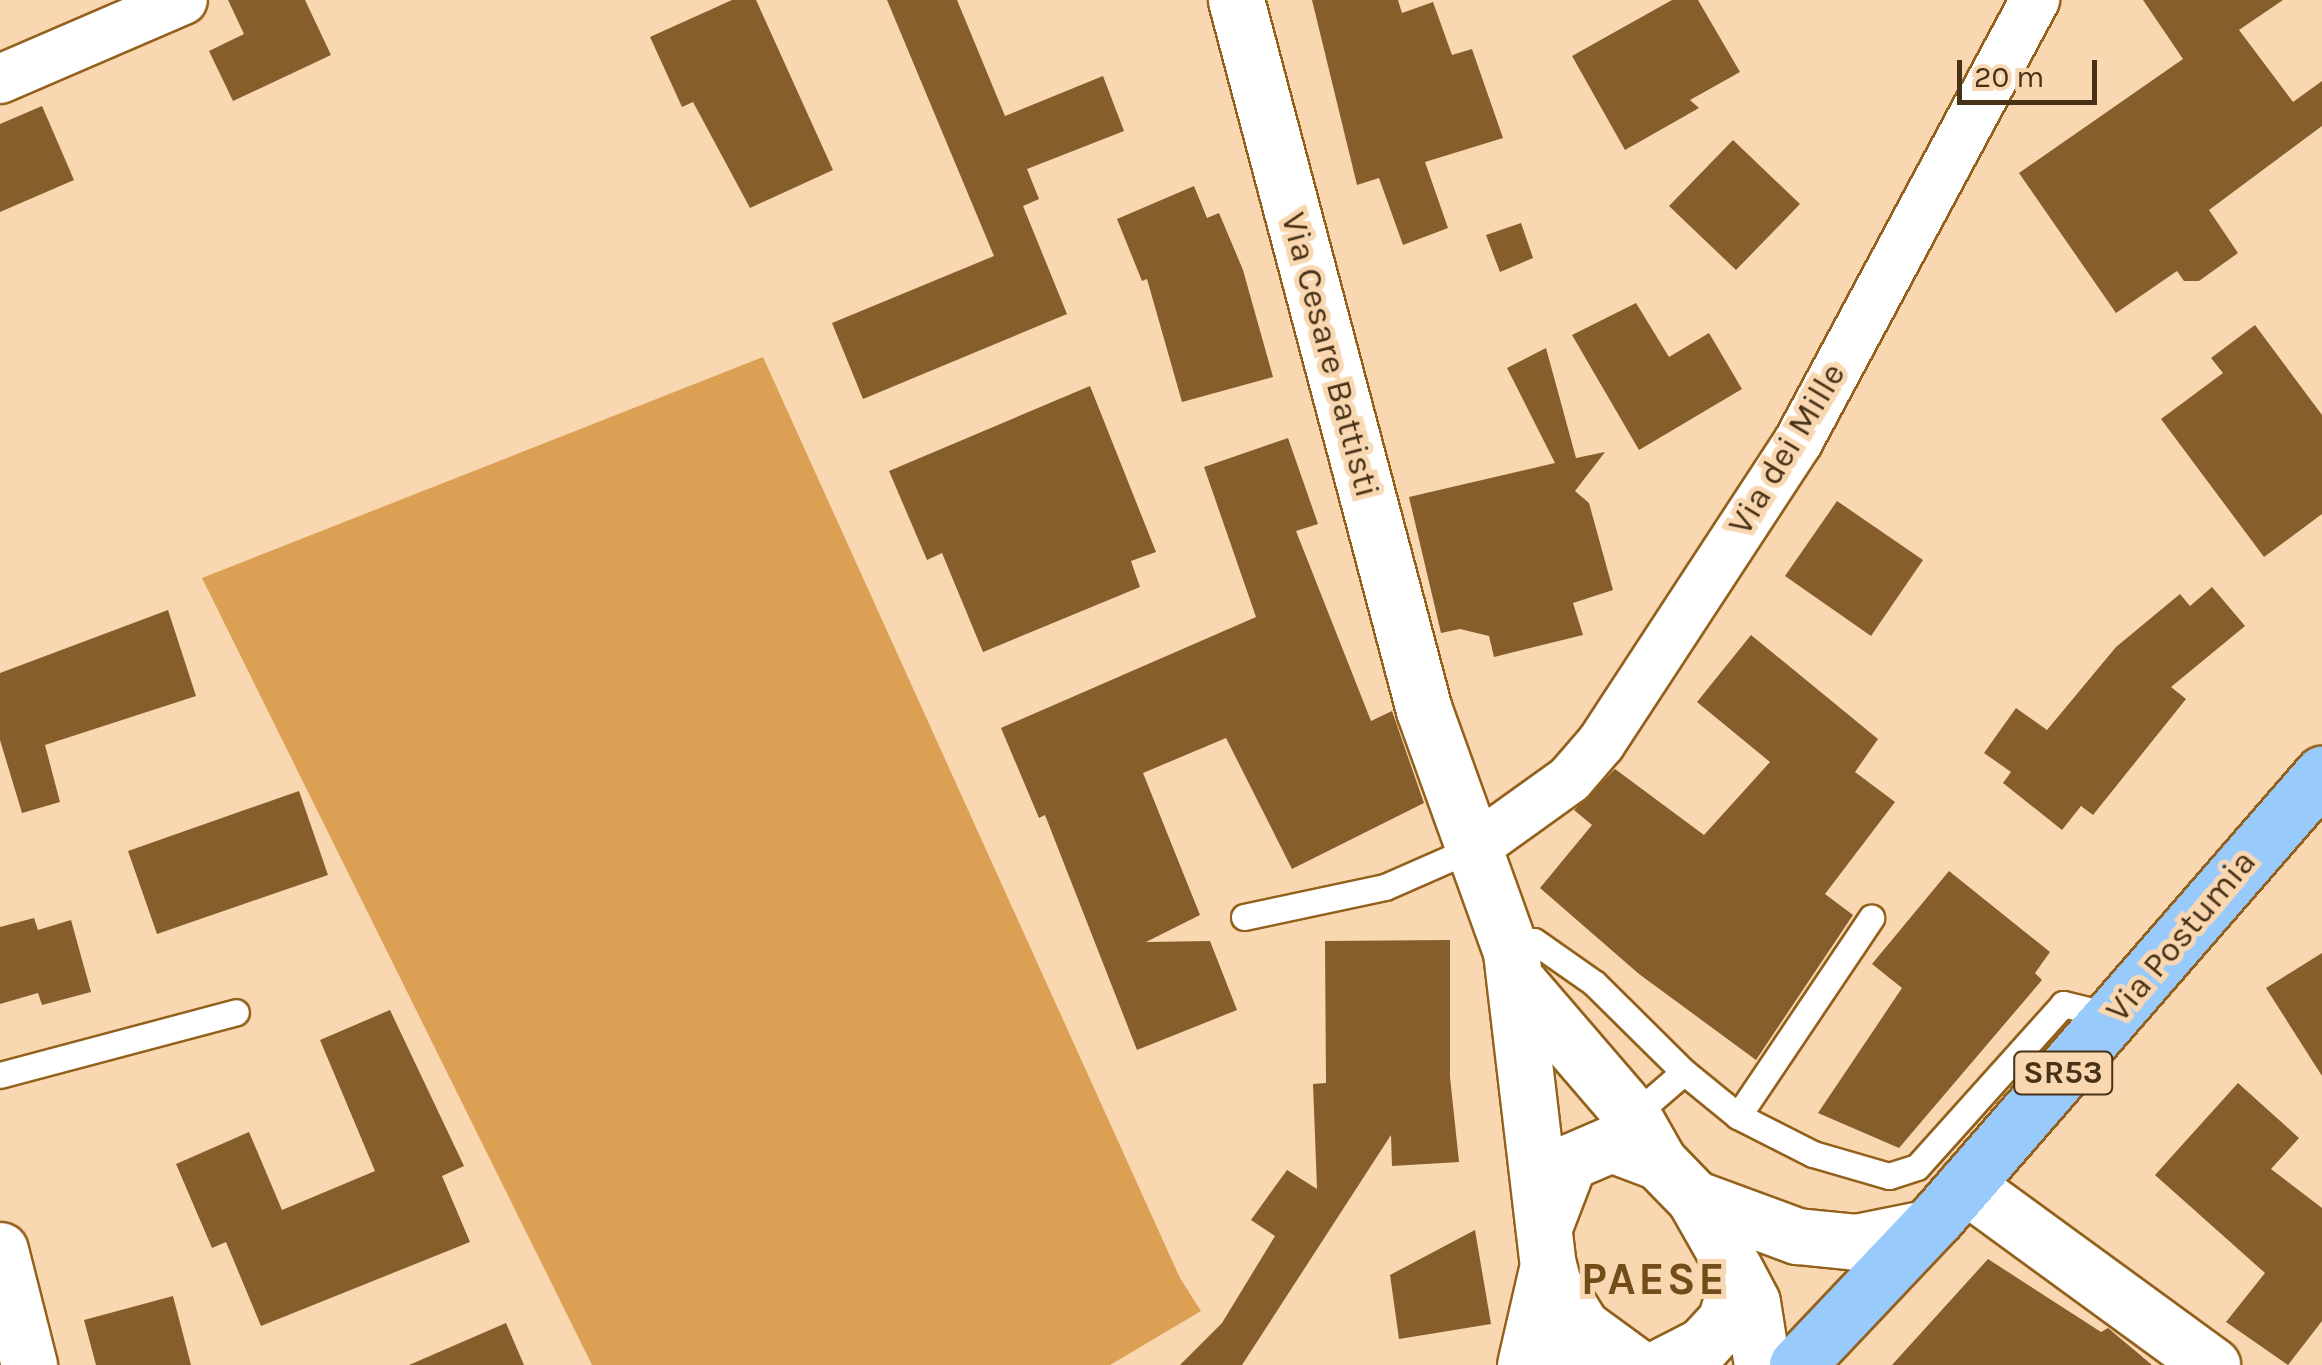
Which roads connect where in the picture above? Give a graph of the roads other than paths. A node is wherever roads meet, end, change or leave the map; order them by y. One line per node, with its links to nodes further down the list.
1 (183, 0): 4 (street)
2 (1236, 0): 6 (street, Via Cesare Battisti)
3 (2034, 0): 6 (street, Via dei Mille)
4 (0, 79)
5 (2322, 774): 11 (main road, Via Postumia / SR53)
6 (1474, 848): 7 (lane); 9 (street, Via Cesare Battisti)
7 (1244, 916)
8 (1872, 918): 15 (lane)
9 (1514, 966): 12 (lane); 14 (street); 20 (street)
10 (236, 1012): 13 (lane)
11 (2113, 1016): 16 (lane); 18 (main road, Via Postumia / SR53)
12 (1684, 1072): 14 (lane); 15 (lane)
13 (0, 1075)
14 (1632, 1116): 17 (street)
15 (1738, 1116): 16 (lane)
16 (1953, 1125): 18 (lane)
17 (1677, 1180): 19 (street); 20 (street); 22 (street)
18 (1965, 1185): 19 (main road, Via Postumia / SR53); 30 (street)
19 (1926, 1228): 29 (main road, Via Postumia / SR53)
20 (1545, 1248): 24 (street); 25 (street); 26 (street)
21 (0, 1250): 23 (street)
22 (1732, 1265): 27 (street); 28 (street)
23 (29, 1365)
24 (1525, 1365)
25 (1575, 1365)
26 (1634, 1365)
27 (1664, 1365)
28 (1762, 1365)
29 (1797, 1365)
30 (2212, 1365)

